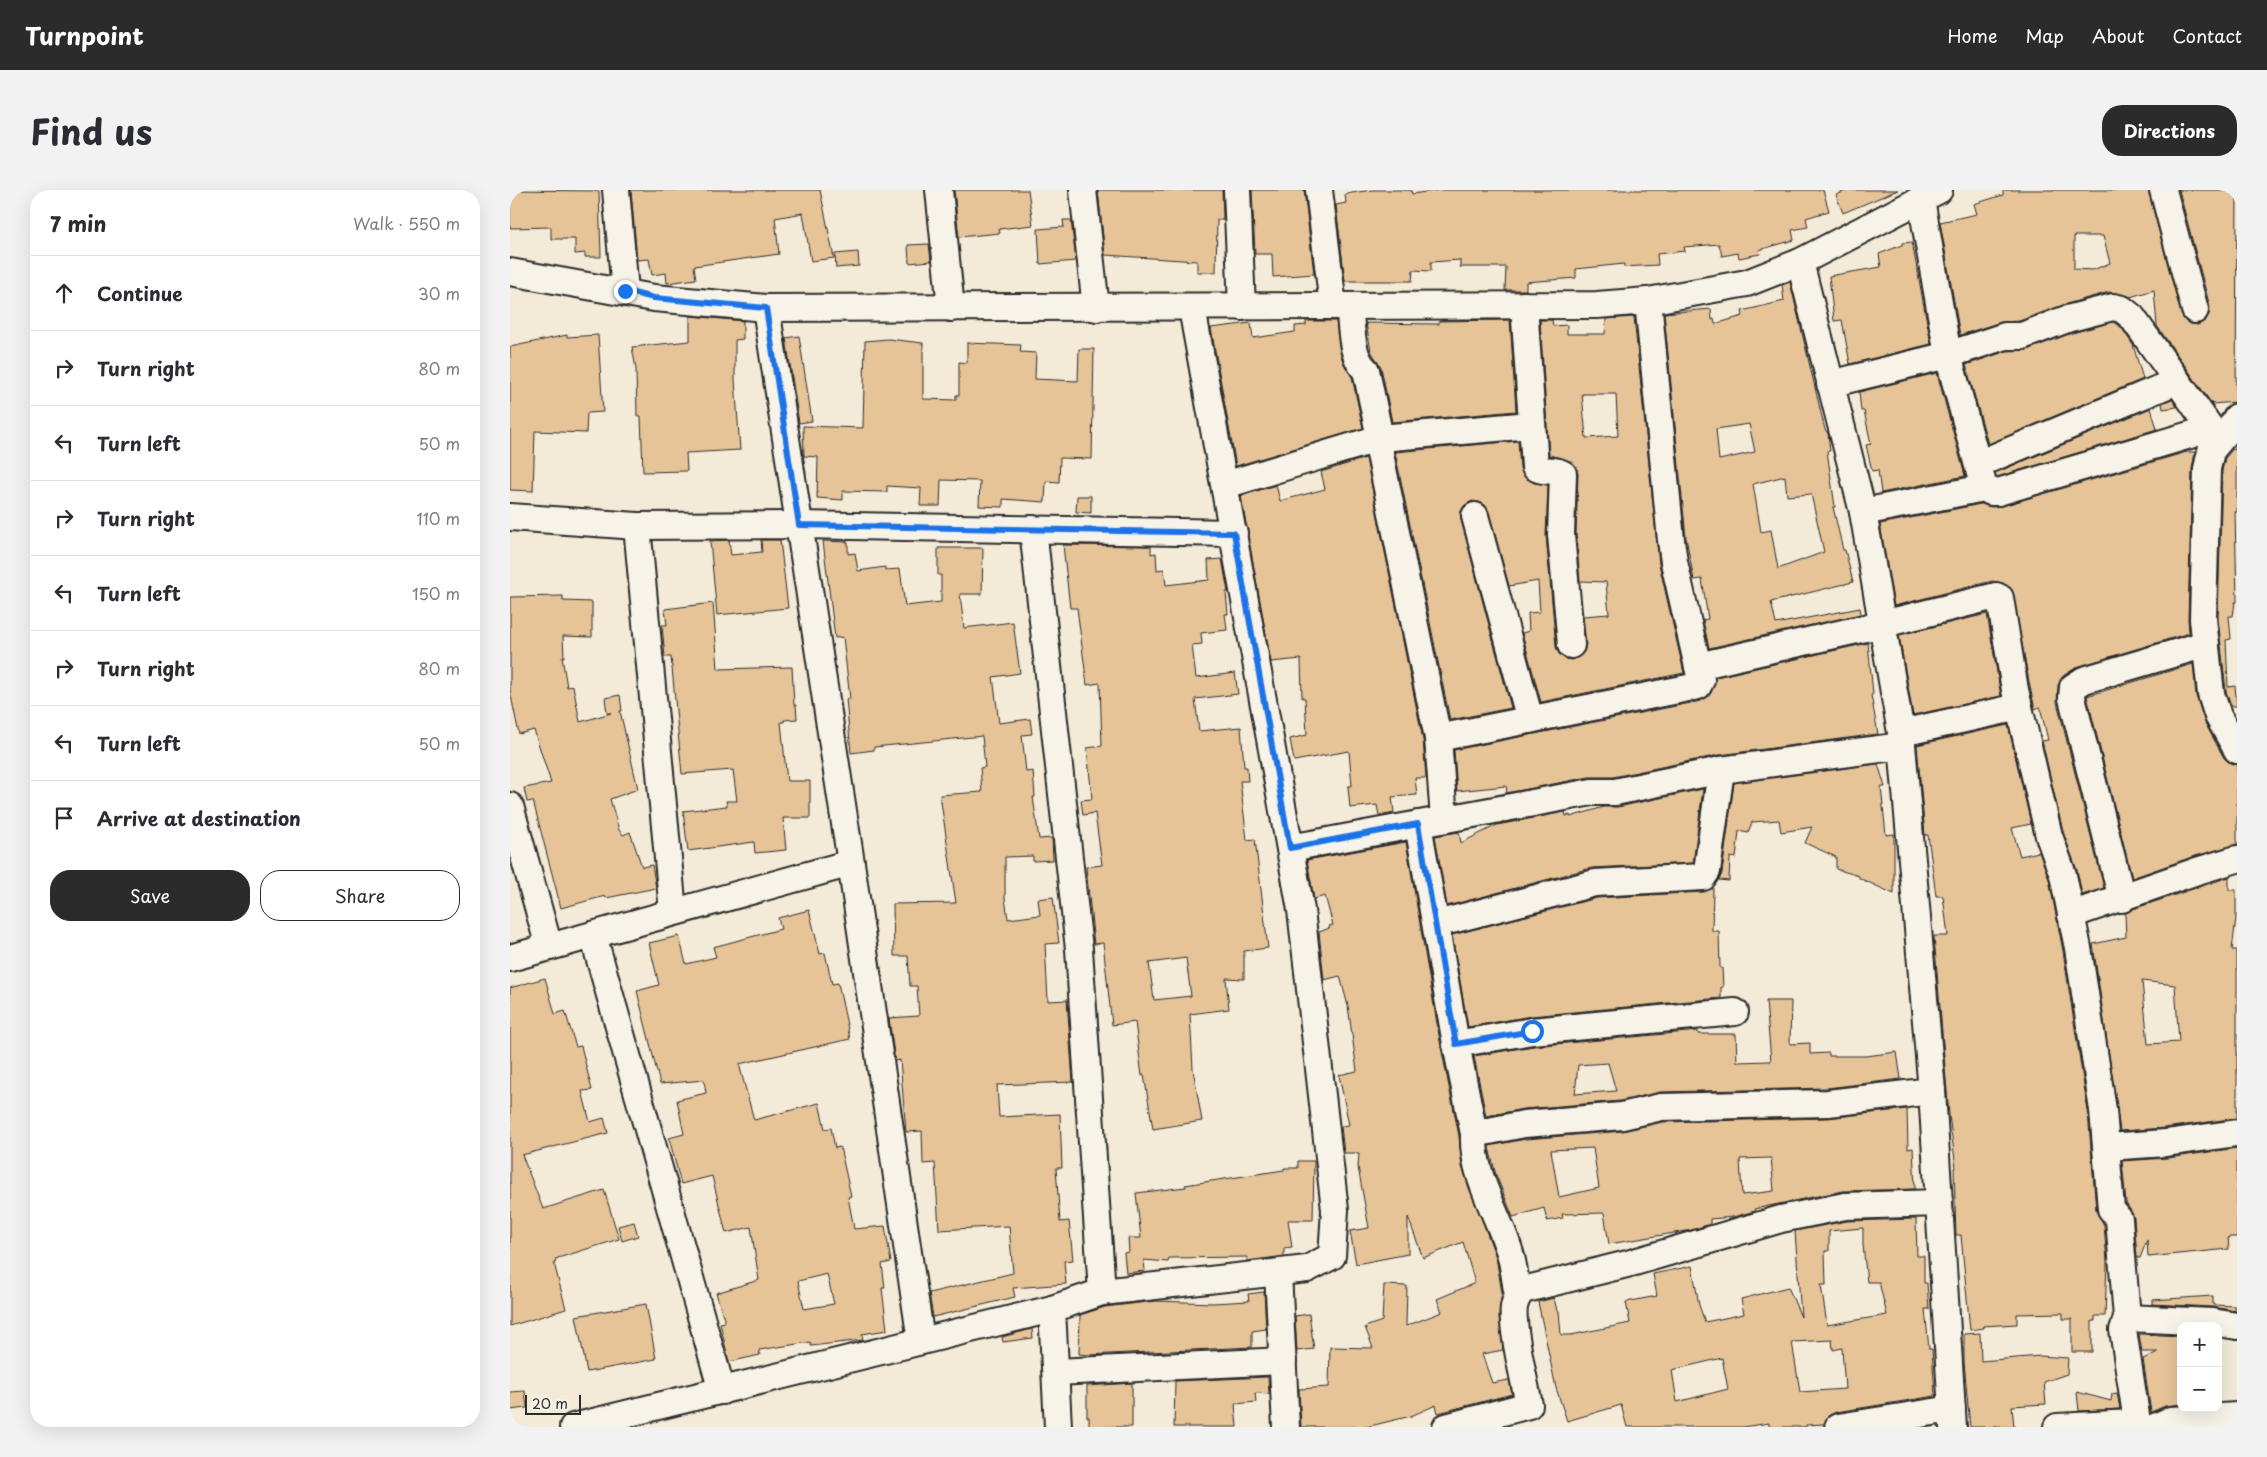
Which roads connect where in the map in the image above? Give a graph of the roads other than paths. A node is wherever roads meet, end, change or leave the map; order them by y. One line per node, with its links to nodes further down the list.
1 (616, 190): 10 (street)
2 (940, 190): 16 (street)
3 (1083, 190): 17 (street)
4 (1237, 190): 14 (street)
5 (1319, 190): 13 (street)
6 (2163, 190): 19 (street)
7 (1934, 192): 8 (street); 20 (street)
8 (1800, 262): 11 (street); 22 (street)
9 (510, 272): 10 (street)
10 (625, 291): 15 (street)
11 (1648, 301): 12 (street); 39 (street)
12 (1524, 305): 13 (street); 24 (street)
13 (1341, 306): 14 (street); 26 (street)
14 (1242, 307): 18 (street)
15 (766, 308): 16 (street); 32 (street)
16 (951, 308): 17 (street)
17 (1096, 308): 18 (street)
18 (1192, 308): 28 (street)
19 (2194, 310)
20 (1948, 355): 21 (street); 22 (street); 27 (street)
21 (2176, 381): 25 (street); 27 (street)
22 (1830, 384): 29 (street)
23 (2237, 417): 25 (street)
24 (1531, 425): 26 (street); 38 (street)
25 (2214, 434): 27 (street); 37 (street)
26 (1380, 438): 28 (street); 42 (street)
27 (1981, 476): 29 (street)
28 (1225, 485): 35 (street)
29 (1863, 512): 36 (street)
30 (1475, 516): 41 (street)
31 (510, 517): 33 (street)
32 (799, 525): 33 (street); 34 (street); 51 (street)
33 (637, 526): 53 (street)
34 (1033, 530): 35 (street); 67 (street)
35 (1234, 533): 49 (street)
36 (1883, 624): 39 (street); 40 (street); 43 (street)
37 (2206, 644): 44 (street); 52 (street)
38 (1571, 646)
39 (1698, 666): 41 (street)
40 (2019, 707): 43 (street); 54 (street)
41 (1530, 720): 42 (street)
42 (1438, 738): 47 (street)
43 (1902, 740): 45 (street); 61 (street)
44 (2237, 750)
45 (1720, 770): 47 (street); 55 (street)
46 (510, 806): 57 (street)
47 (1444, 819): 48 (street)
48 (1418, 824): 49 (street); 55 (street)
49 (1290, 848): 66 (street)
50 (2237, 859): 52 (street)
51 (851, 863): 53 (street); 72 (street)
52 (2122, 899): 54 (street)
53 (673, 912): 56 (street)
54 (2071, 915): 64 (street)
55 (1436, 924): 60 (street)
56 (593, 935): 57 (street); 75 (street)
57 (549, 947): 58 (street)
58 (510, 958)
59 (1735, 1012): 60 (street)
60 (1456, 1044): 63 (street)
61 (1932, 1090): 63 (street); 65 (street)
62 (2237, 1133): 64 (street)
63 (1474, 1134): 68 (street)
64 (2106, 1146): 70 (street)
65 (1939, 1203): 68 (street); 78 (street)
66 (1278, 1273): 67 (street); 73 (street)
67 (1102, 1292): 69 (street)
68 (1518, 1295): 77 (street)
69 (1052, 1309): 72 (street); 74 (street)
70 (2127, 1318): 71 (street); 79 (street)
71 (2237, 1326)
72 (921, 1341): 75 (street)
73 (1283, 1361): 74 (street); 82 (street)
74 (1056, 1372): 81 (street)
75 (722, 1391): 80 (street)
76 (2237, 1416): 79 (street)
77 (1522, 1417): 83 (street)
78 (1953, 1418): 84 (street)
79 (2142, 1426): 85 (street)
80 (573, 1427)
81 (1058, 1427)
82 (1286, 1427)
83 (1446, 1427)
84 (1838, 1427)
85 (2057, 1427)

